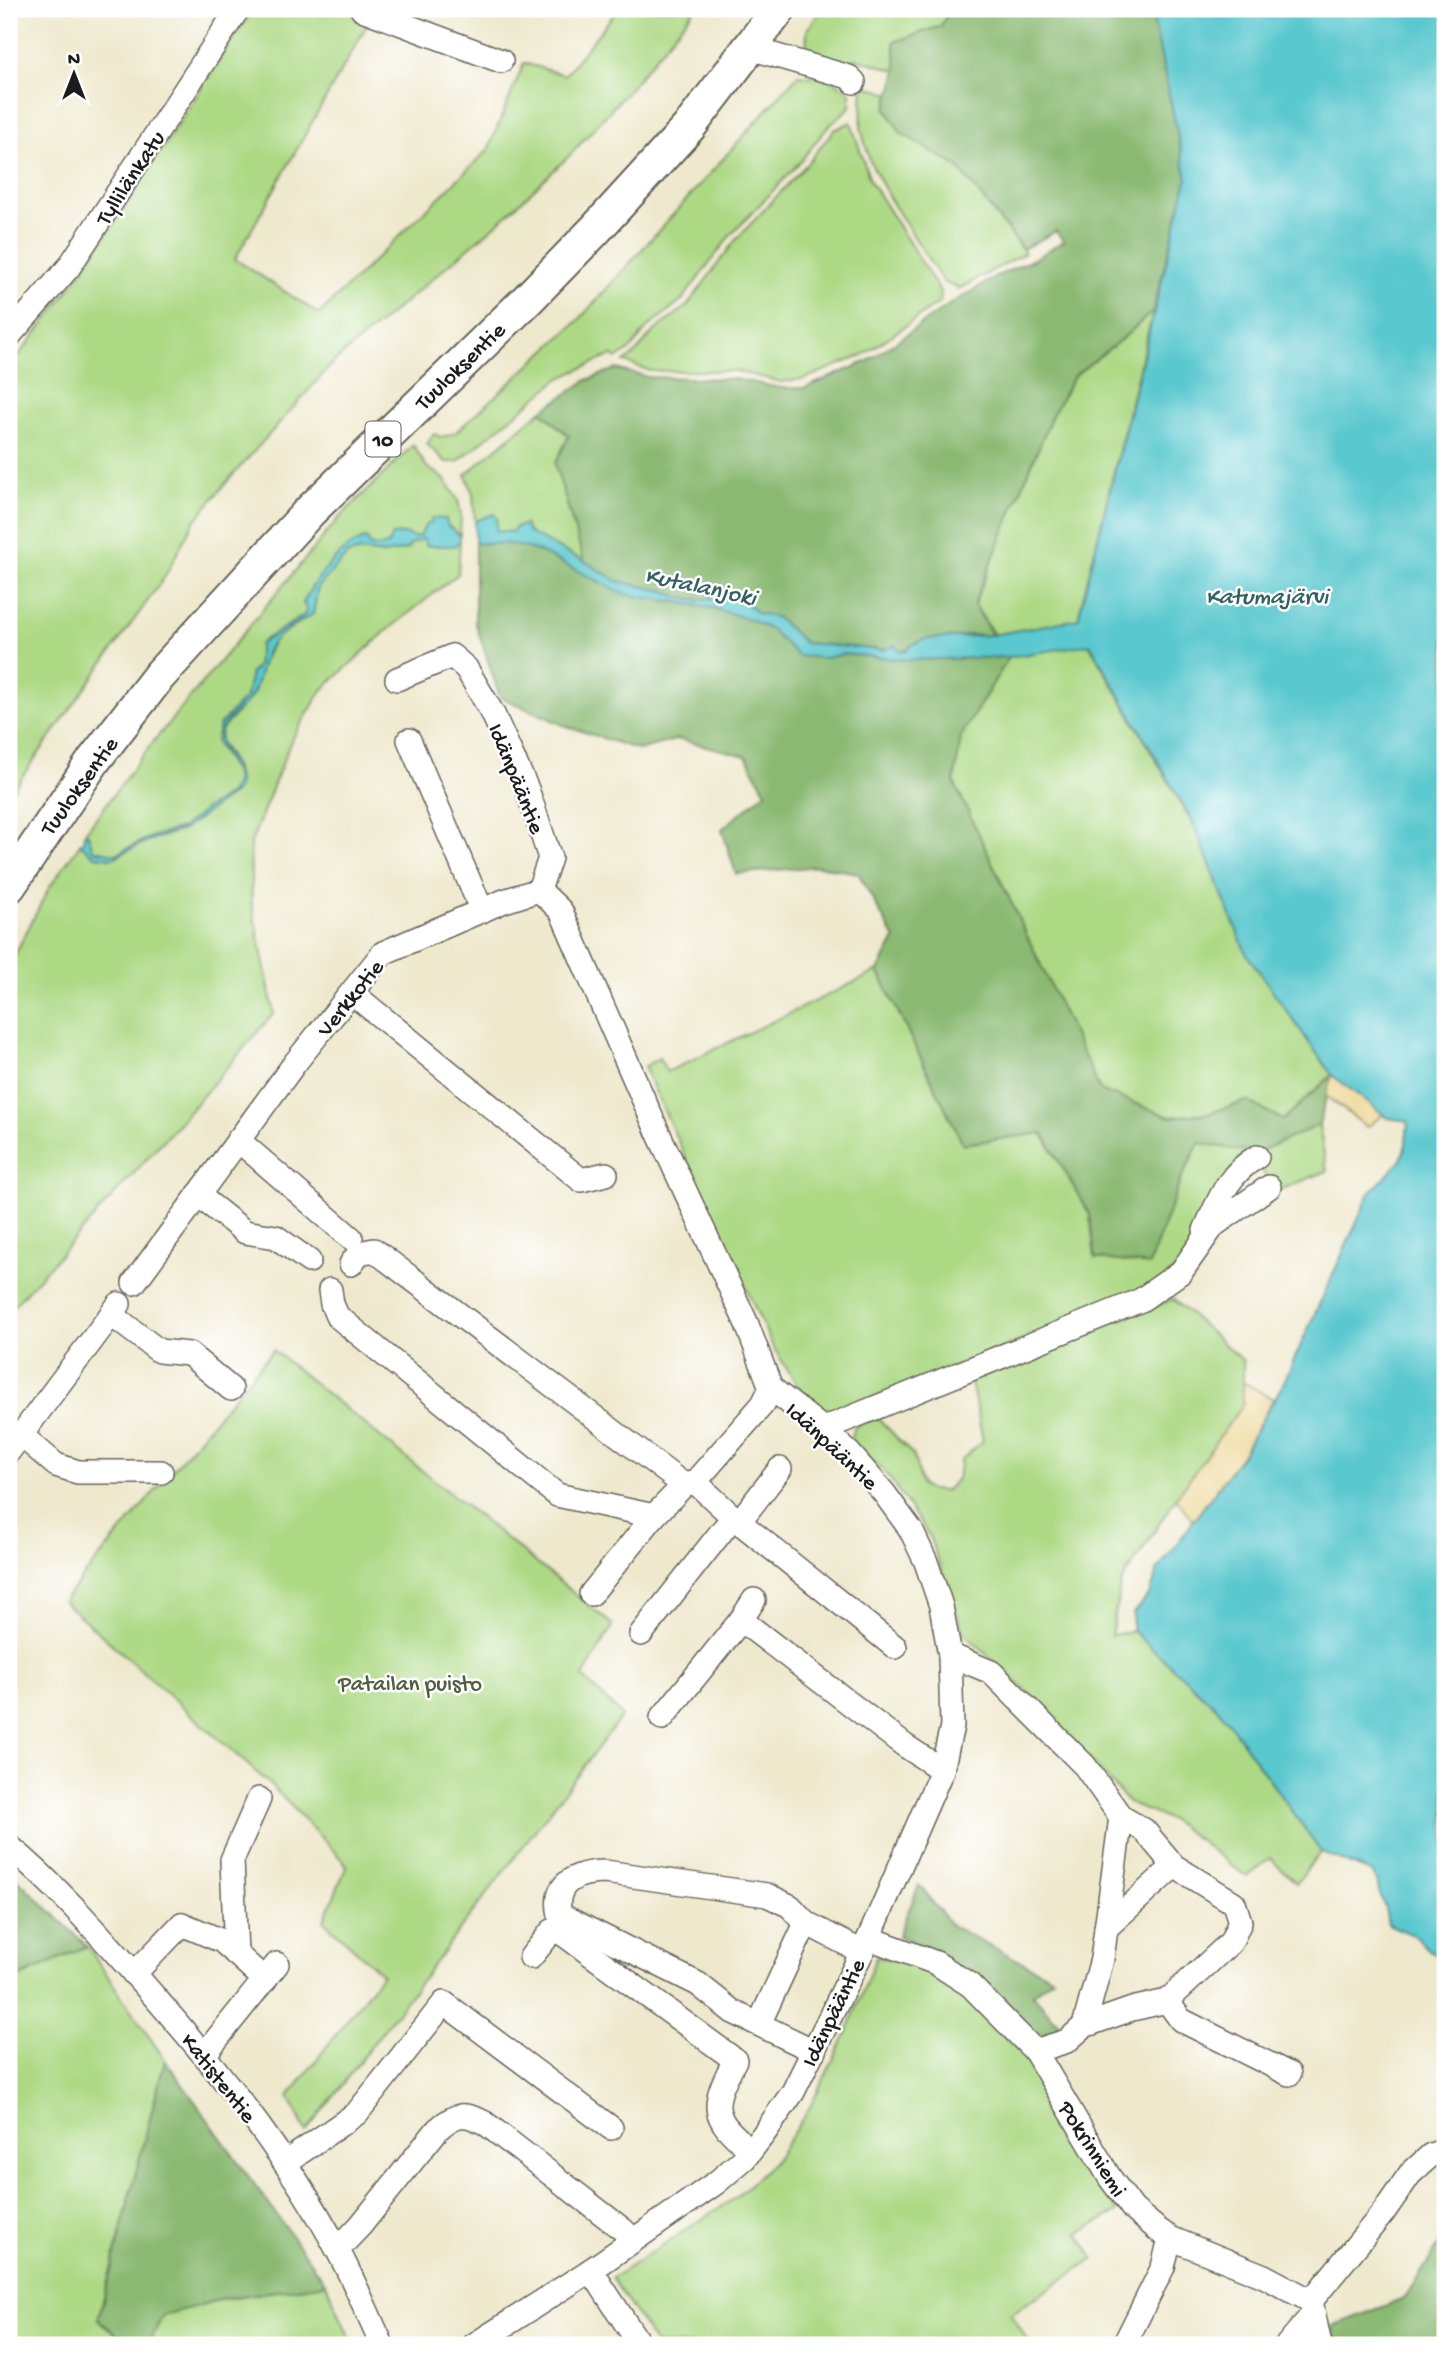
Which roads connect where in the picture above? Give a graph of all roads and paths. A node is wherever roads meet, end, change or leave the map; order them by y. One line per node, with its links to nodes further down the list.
1 (238, 9): 7 (street, Tyllilänkatu)
2 (362, 9): 5 (street)
3 (779, 9): 4 (highway, Tuuloksentie / 10)
4 (750, 48): 6 (street); 10 (highway, Tuuloksentie / 10)
5 (501, 61)
6 (854, 82)
7 (9, 337)
8 (397, 679): 11 (street, Idänpääntie)
9 (409, 740): 12 (street)
10 (9, 886)
11 (539, 890): 12 (street, Verkkotie); 25 (street, Idänpääntie)
12 (482, 911): 13 (street, Verkkotie)
13 (352, 993): 14 (street, Verkkotie); 16 (street)
14 (238, 1140): 18 (street, Verkkotie); 19 (street)
15 (1257, 1157): 20 (street)
16 (606, 1174)
17 (1269, 1187): 20 (street)
18 (198, 1195): 21 (street); 23 (street, Verkkotie)
19 (351, 1238)
20 (1198, 1246): 27 (street)
21 (309, 1261)
22 (351, 1264): 31 (street)
23 (134, 1283)
24 (330, 1290): 32 (street)
25 (771, 1388): 27 (street, Idänpääntie); 31 (street)
26 (230, 1389): 28 (street)
27 (823, 1429): 39 (street, Idänpääntie)
28 (15, 1443): 30 (street)
29 (780, 1469): 33 (street)
30 (161, 1472)
31 (689, 1484): 32 (street); 33 (street)
32 (654, 1516): 34 (street)
33 (736, 1520): 37 (street); 38 (street)
34 (591, 1594)
35 (754, 1600): 36 (street)
36 (741, 1620): 40 (street); 41 (street)
37 (641, 1634)
38 (895, 1647)
39 (950, 1655): 41 (street, Idänpääntie); 43 (street)
40 (662, 1718)
41 (942, 1769): 48 (street, Idänpääntie)
42 (259, 1800): 49 (street)
43 (1121, 1817): 45 (street); 47 (street)
44 (9, 1846): 51 (street, Katistentie)
45 (1174, 1866): 47 (street); 52 (street)
46 (806, 1923): 48 (street, Pokrinniemi); 53 (street); 53 (street, Pokrinniemi)
47 (1106, 1928): 54 (street)
48 (865, 1945): 55 (street, Idänpääntie); 56 (street, Pokrinniemi)
49 (236, 1954): 51 (street); 57 (street)
50 (531, 1957): 60 (street)
51 (134, 1973): 57 (street, Katistentie)
52 (1167, 2001): 54 (street); 58 (street)
53 (759, 2024): 55 (street)
54 (1084, 2026): 56 (street)
55 (814, 2051): 60 (street, Idänpääntie)
56 (1035, 2051): 63 (street, Pokrinniemi)
57 (204, 2055): 62 (street, Katistentie)
58 (1289, 2074)
59 (611, 2128): 62 (street)
60 (751, 2150): 64 (street, Idänpääntie)
61 (1445, 2150): 67 (street)
62 (285, 2163): 65 (street, Katistentie)
63 (1170, 2238): 67 (street, Pokrinniemi); 71 (street)
64 (633, 2241): 65 (street); 66 (street, Idänpääntie)
65 (338, 2249): 68 (street, Katistentie)
66 (591, 2270): 69 (street, Idänpääntie); 70 (street)
67 (1312, 2308): 72 (street); 73 (street)
68 (382, 2345)
69 (474, 2345)
70 (640, 2345)
71 (1124, 2345)
72 (1287, 2345)
73 (1320, 2345)

